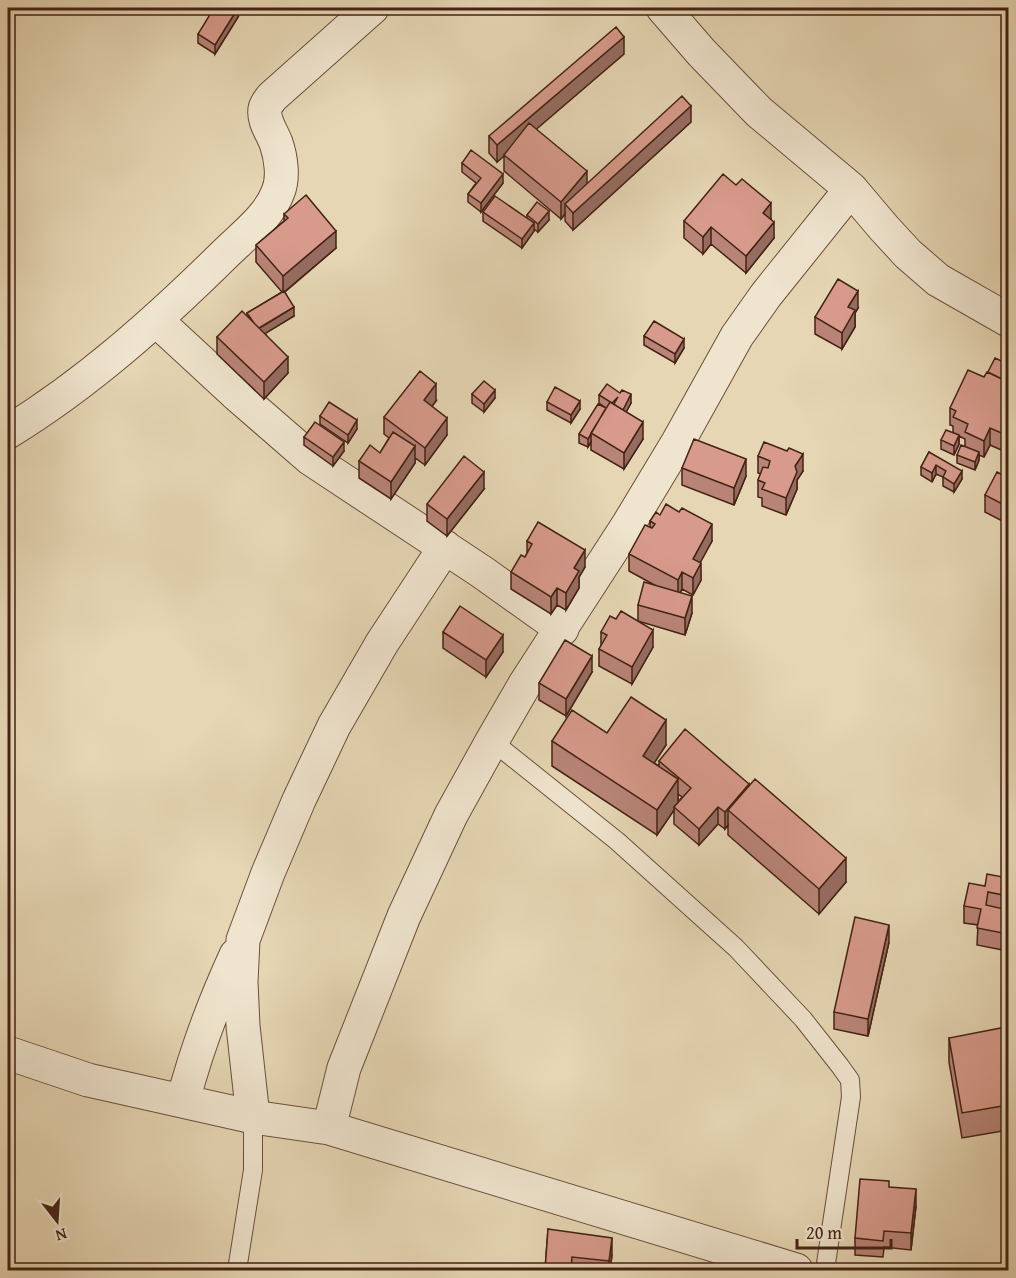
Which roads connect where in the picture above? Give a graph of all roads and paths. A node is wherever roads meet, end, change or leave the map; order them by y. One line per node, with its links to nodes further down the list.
1 (372, 8): 4 (street)
2 (663, 8): 3 (street)
3 (851, 189): 5 (street); 8 (street)
4 (156, 320): 6 (street); 7 (street)
5 (1008, 320)
6 (8, 432)
7 (445, 547): 8 (street); 10 (street)
8 (562, 629): 9 (street)
9 (492, 741): 14 (street); 17 (lane)
10 (243, 940): 12 (street); 13 (street)
11 (8, 1053): 12 (street)
12 (183, 1101): 13 (street)
13 (253, 1117): 14 (street); 15 (lane)
14 (329, 1128): 16 (street)
15 (237, 1270)
16 (796, 1270)
17 (825, 1270)

